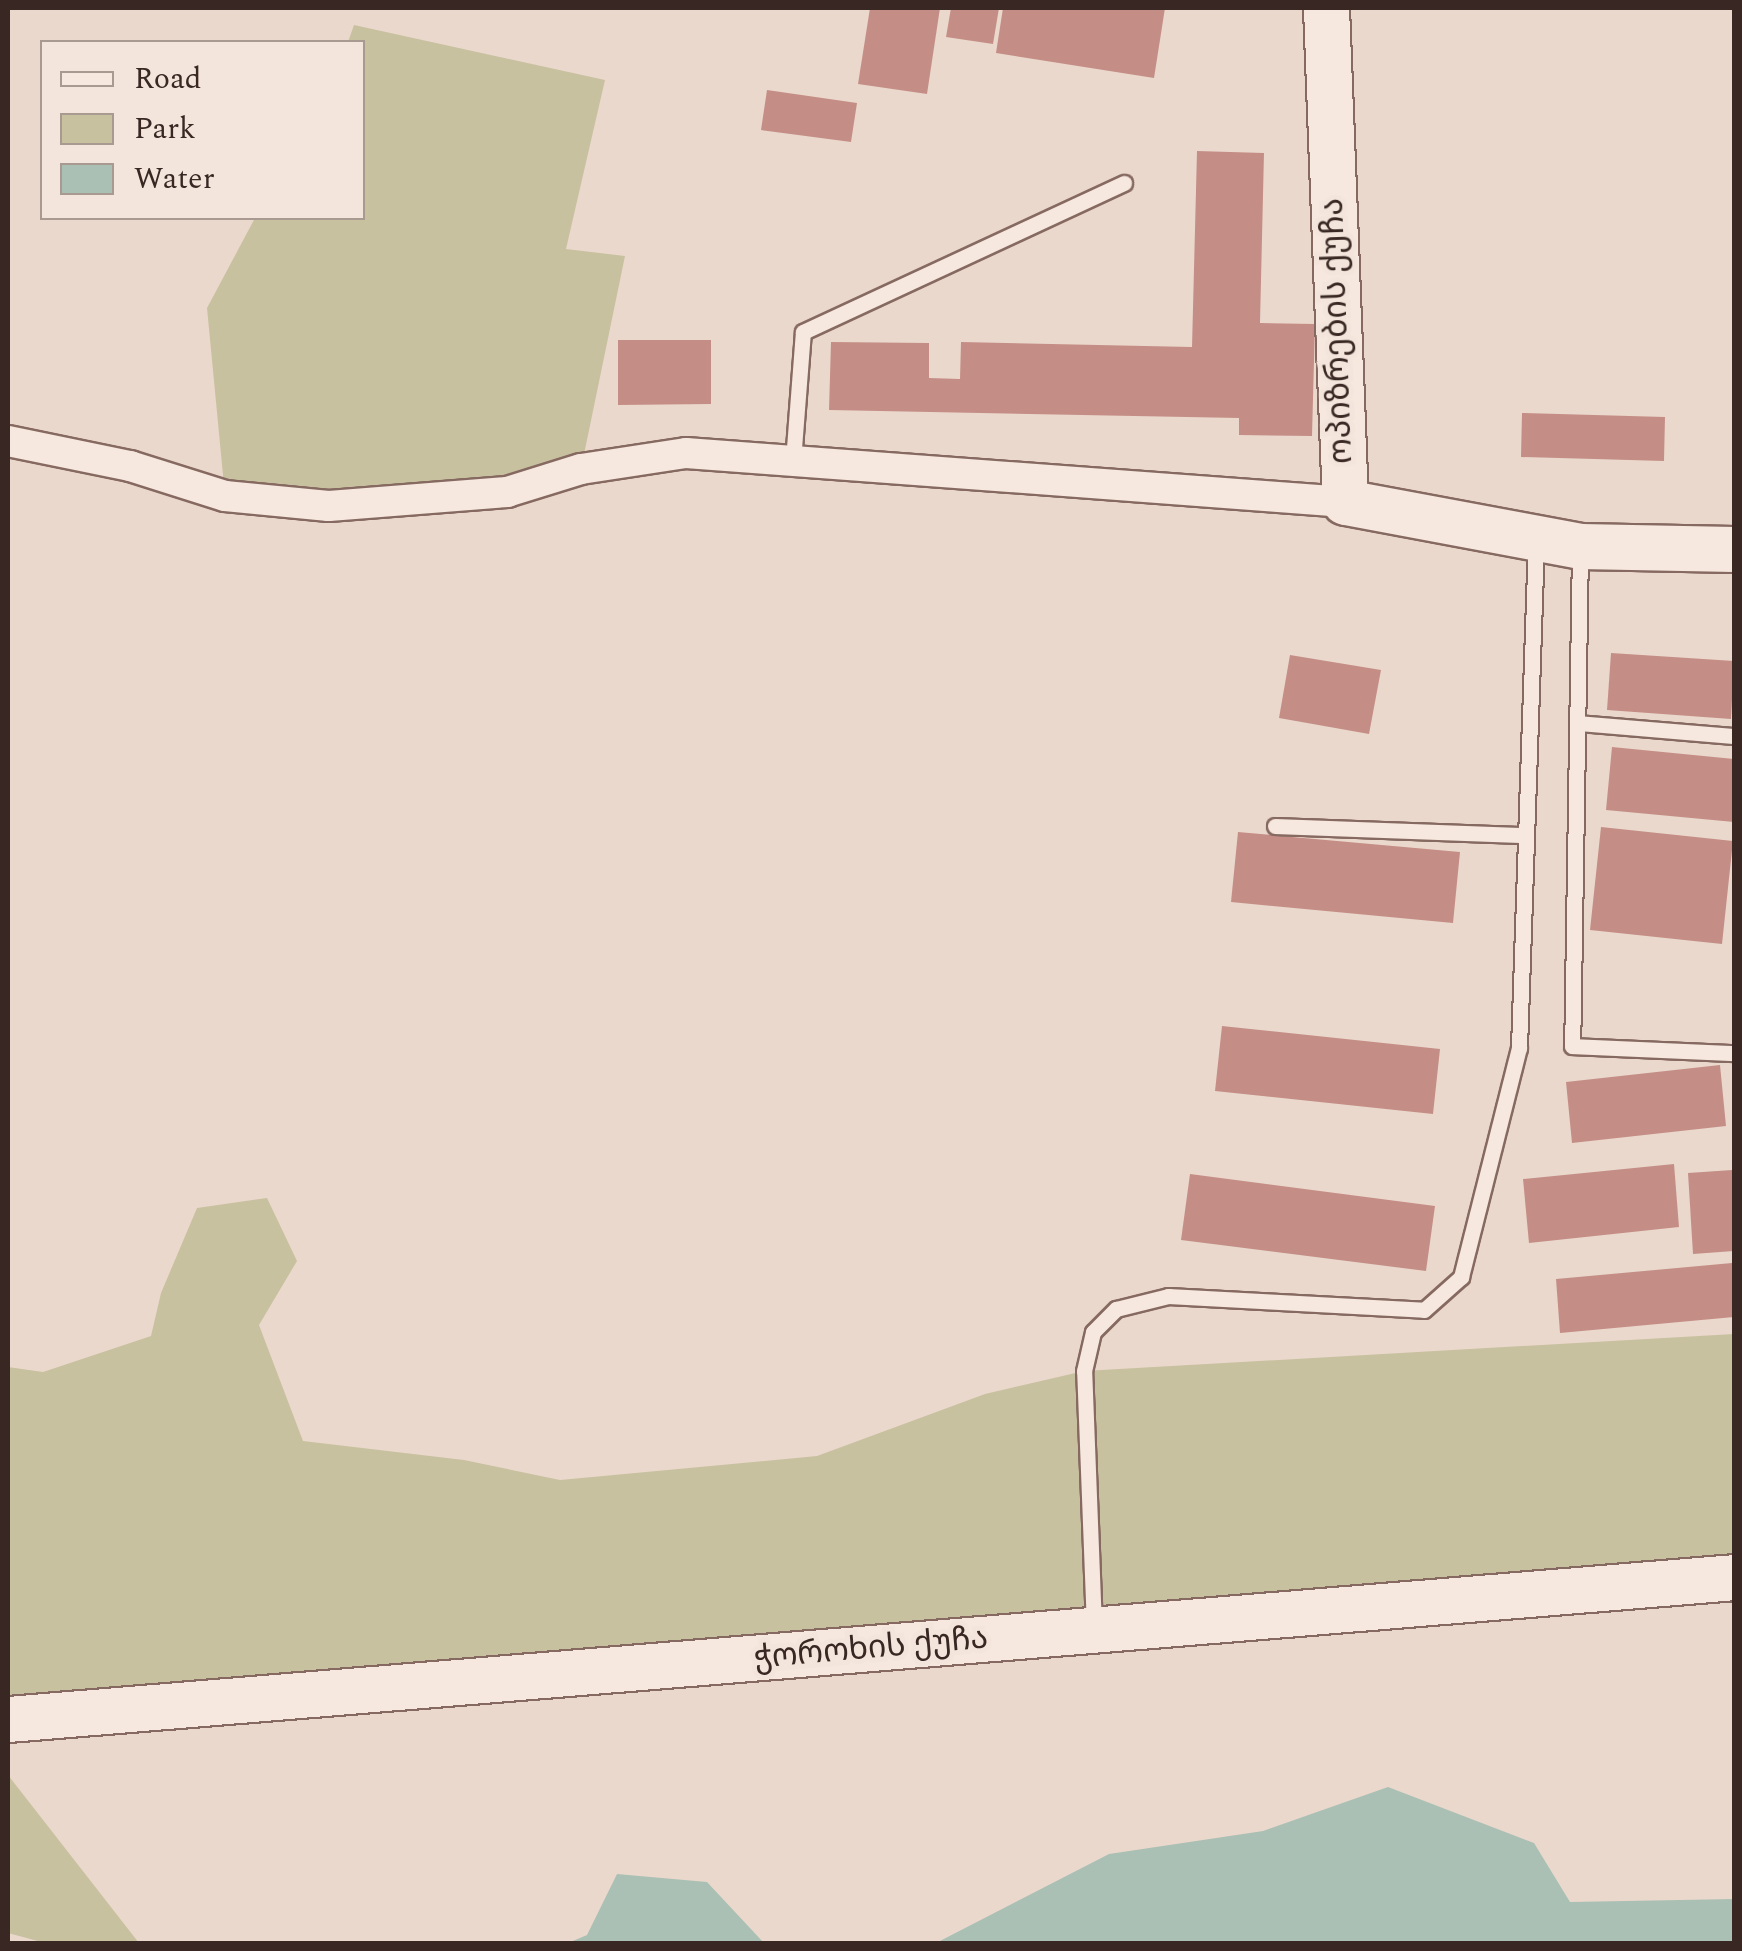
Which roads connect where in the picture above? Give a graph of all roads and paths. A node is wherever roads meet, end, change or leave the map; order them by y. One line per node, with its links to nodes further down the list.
1 (1326, 8): 5 (street, ოპიზრების ქუჩა)
2 (1124, 182): 4 (lane)
3 (8, 442): 4 (street)
4 (793, 460): 5 (street)
5 (1345, 502): 6 (street, ოპიზრების ქუჩა)
6 (1536, 538): 7 (street, ოპიზრების ქუჩა); 12 (lane)
7 (1580, 546): 8 (street, ოპიზრების ქუჩა); 9 (lane)
8 (1734, 549)
9 (1578, 723): 10 (lane); 13 (lane)
10 (1734, 736)
11 (1275, 826): 12 (lane)
12 (1526, 834): 15 (lane)
13 (1734, 1053)
14 (1734, 1578): 15 (street, ჭოროხის ქუჩა)
15 (1094, 1631): 16 (street, ჭოროხის ქუჩა)
16 (8, 1719)

